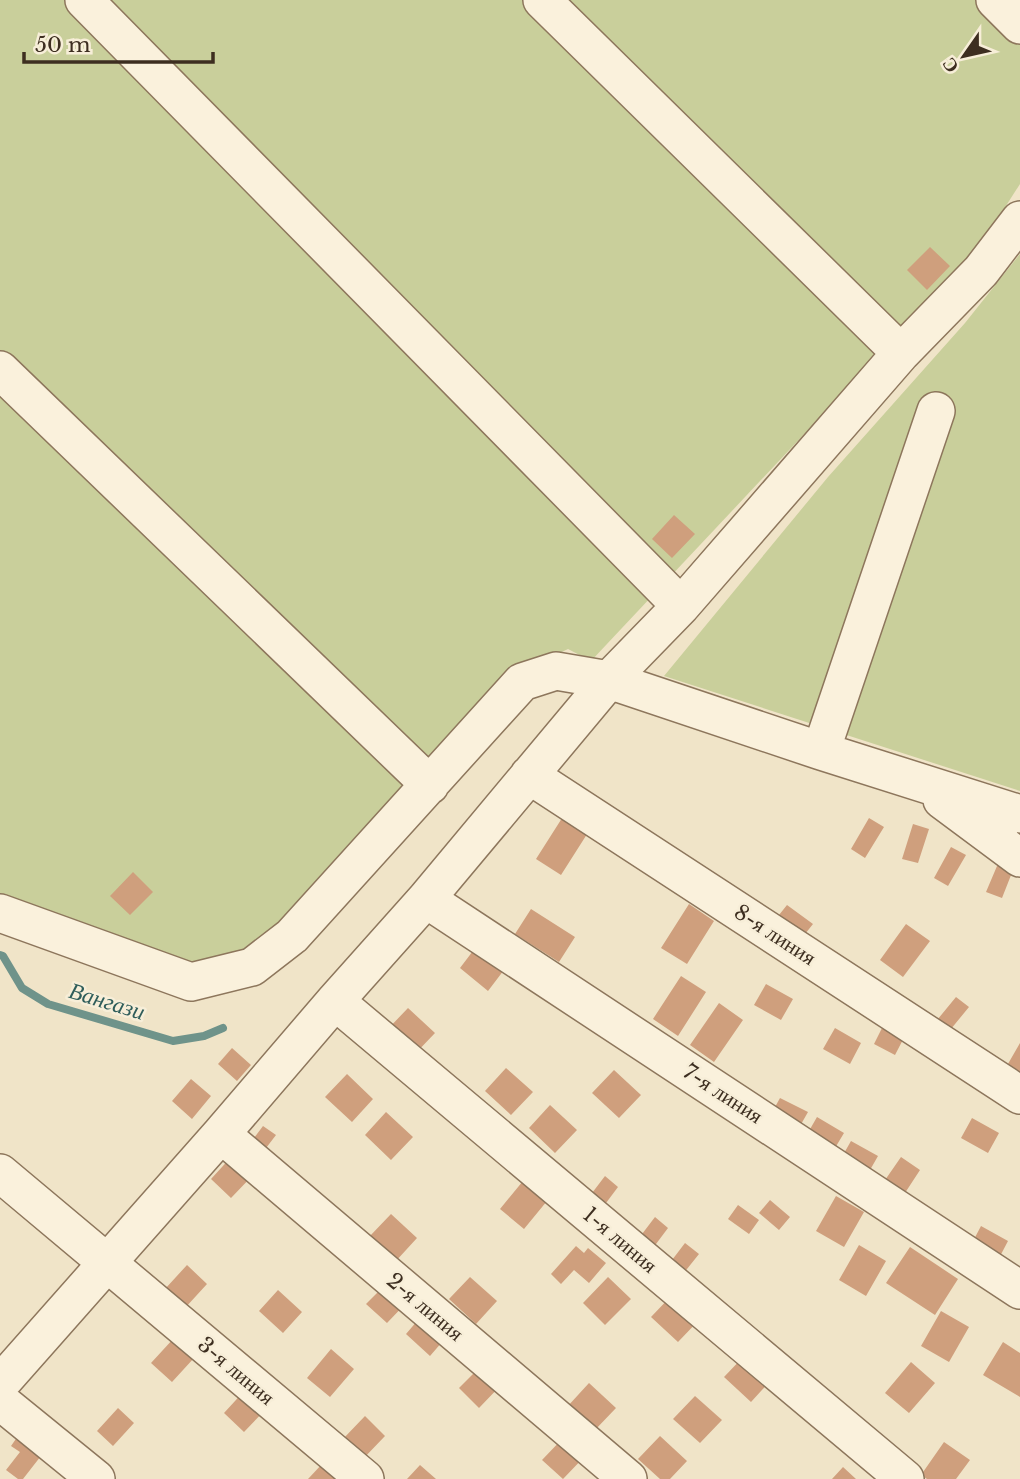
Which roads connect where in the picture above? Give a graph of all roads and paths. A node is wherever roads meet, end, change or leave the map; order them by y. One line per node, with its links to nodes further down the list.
1 (84, 0): 9 (street)
2 (542, 0): 6 (street)
3 (995, 0): 4 (street)
4 (1020, 25)
5 (1020, 220): 6 (street)
6 (901, 353): 9 (street)
7 (0, 370): 14 (street)
8 (936, 411): 11 (street)
9 (681, 606): 10 (street)
10 (609, 680): 11 (street); 12 (street); 14 (street)
11 (821, 751): 13 (street)
12 (529, 775): 17 (street); 20 (street, 8-я линия)
13 (920, 783): 15 (street); 16 (street)
14 (430, 785): 18 (street)
15 (1020, 814)
16 (1020, 858)
17 (426, 899): 19 (street); 24 (street, 7-я линия)
18 (0, 913)
19 (335, 1001): 21 (street); 30 (street, 1-я линия)
20 (1020, 1095)
21 (221, 1134): 23 (street); 29 (street, 2-я линия)
22 (0, 1173): 23 (street, 3-я линия)
23 (107, 1262): 25 (street); 28 (street, 3-я линия)
24 (1020, 1290)
25 (0, 1384)
26 (0, 1401): 27 (street)
27 (96, 1479)
28 (365, 1479)
29 (628, 1479)
30 (905, 1479)

